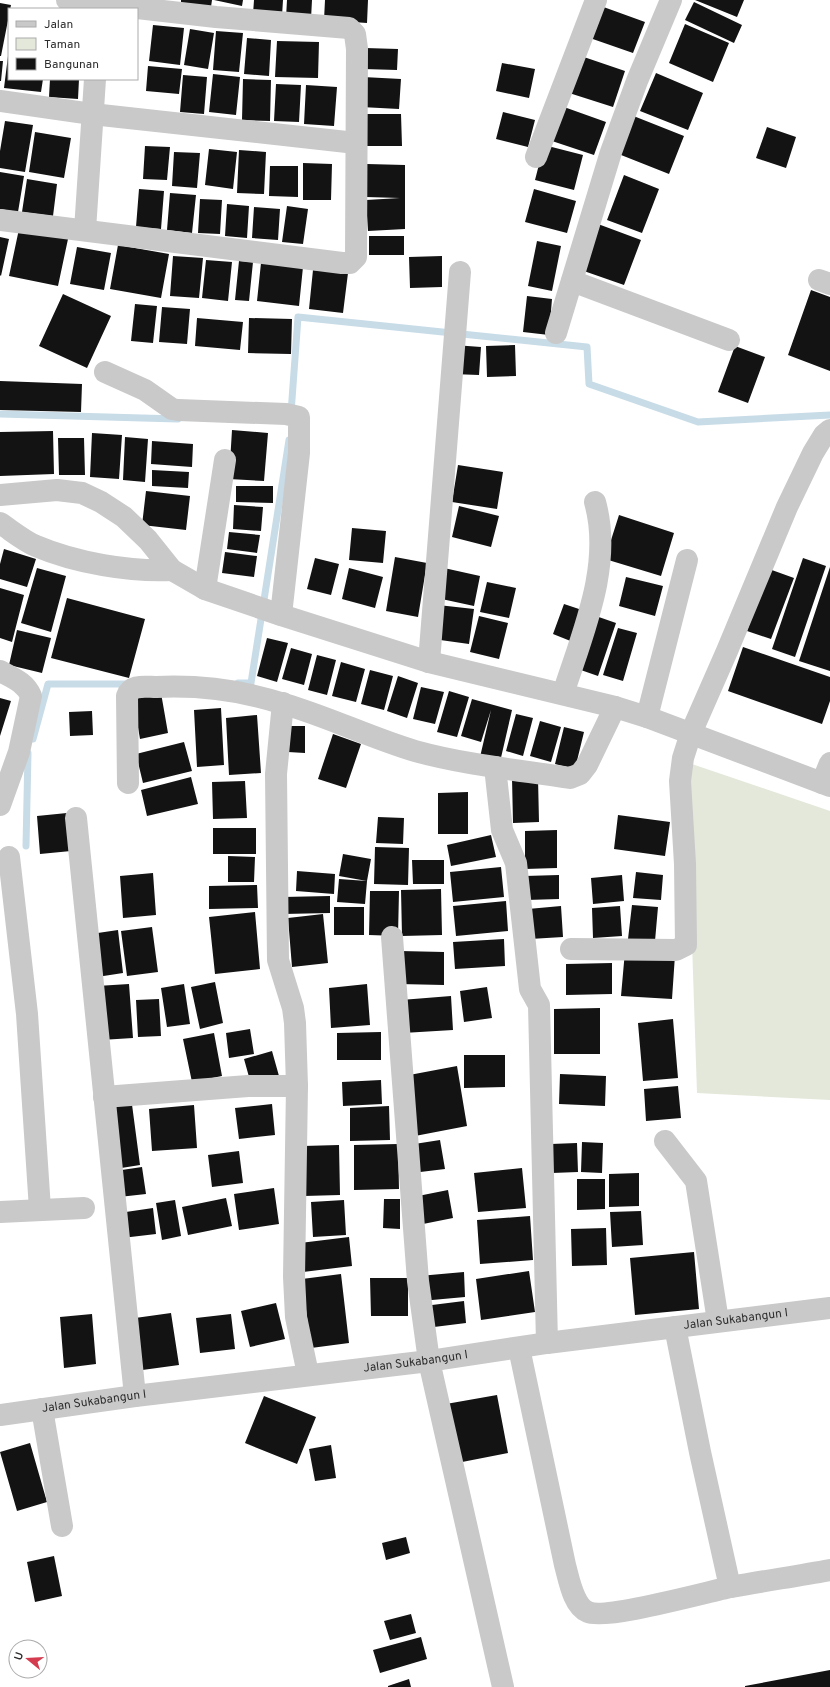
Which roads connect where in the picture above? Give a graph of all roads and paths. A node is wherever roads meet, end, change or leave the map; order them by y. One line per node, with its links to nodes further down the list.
1 (68, 0): 4 (street)
2 (596, 0): 11 (street)
3 (671, 0): 15 (street)
4 (101, 7): 5 (street)
5 (113, 8)
6 (138, 10): 10 (street)
7 (94, 80): 9 (street)
8 (0, 101): 9 (street)
9 (92, 114): 10 (street); 13 (street)
10 (356, 143): 13 (street)
11 (536, 157)
12 (0, 220): 13 (street)
13 (85, 230)
14 (460, 272): 28 (street)
15 (572, 281): 16 (street); 17 (street)
16 (556, 333)
17 (729, 340)
18 (105, 372): 27 (street)
19 (830, 430): 34 (street)
20 (225, 460): 26 (street)
21 (0, 495): 25 (street)
22 (595, 502): 30 (street)
23 (0, 523): 25 (street)
24 (687, 560): 33 (street)
25 (172, 570): 26 (street)
26 (205, 589): 27 (street)
27 (267, 611): 28 (street)
28 (429, 662): 30 (street)
29 (0, 671): 39 (street)
30 (563, 694): 32 (street)
31 (283, 703): 36 (street); 37 (street); 44 (street)
32 (615, 707): 33 (street); 36 (street)
33 (647, 717): 34 (street)
34 (690, 733): 38 (street); 43 (street)
35 (830, 763): 38 (street)
36 (495, 767): 53 (street)
37 (128, 783)
38 (826, 784)
39 (0, 804)
40 (76, 818): 45 (street)
41 (9, 857): 48 (street)
42 (392, 937): 55 (street)
43 (571, 949)
44 (297, 1086): 45 (street); 56 (street)
45 (104, 1097): 57 (street)
46 (665, 1141): 51 (street)
47 (84, 1208): 48 (street)
48 (40, 1209): 49 (street)
49 (0, 1212)
50 (830, 1308): 51 (street, Jalan Sukabangun I)
51 (718, 1321): 52 (street, Jalan Sukabangun I)
52 (676, 1327): 53 (street, Jalan Sukabangun I); 62 (street)
53 (547, 1343): 54 (street, Jalan Sukabangun I)
54 (519, 1348): 55 (street, Jalan Sukabangun I); 62 (street)
55 (429, 1361): 56 (street, Jalan Sukabangun I); 63 (street)
56 (308, 1374): 57 (street, Jalan Sukabangun I)
57 (135, 1396): 58 (street, Jalan Sukabangun I)
58 (42, 1409): 59 (street, Jalan Sukabangun I); 60 (street)
59 (0, 1414)
60 (62, 1526)
61 (830, 1570): 62 (street)
62 (730, 1587)
63 (503, 1687)

